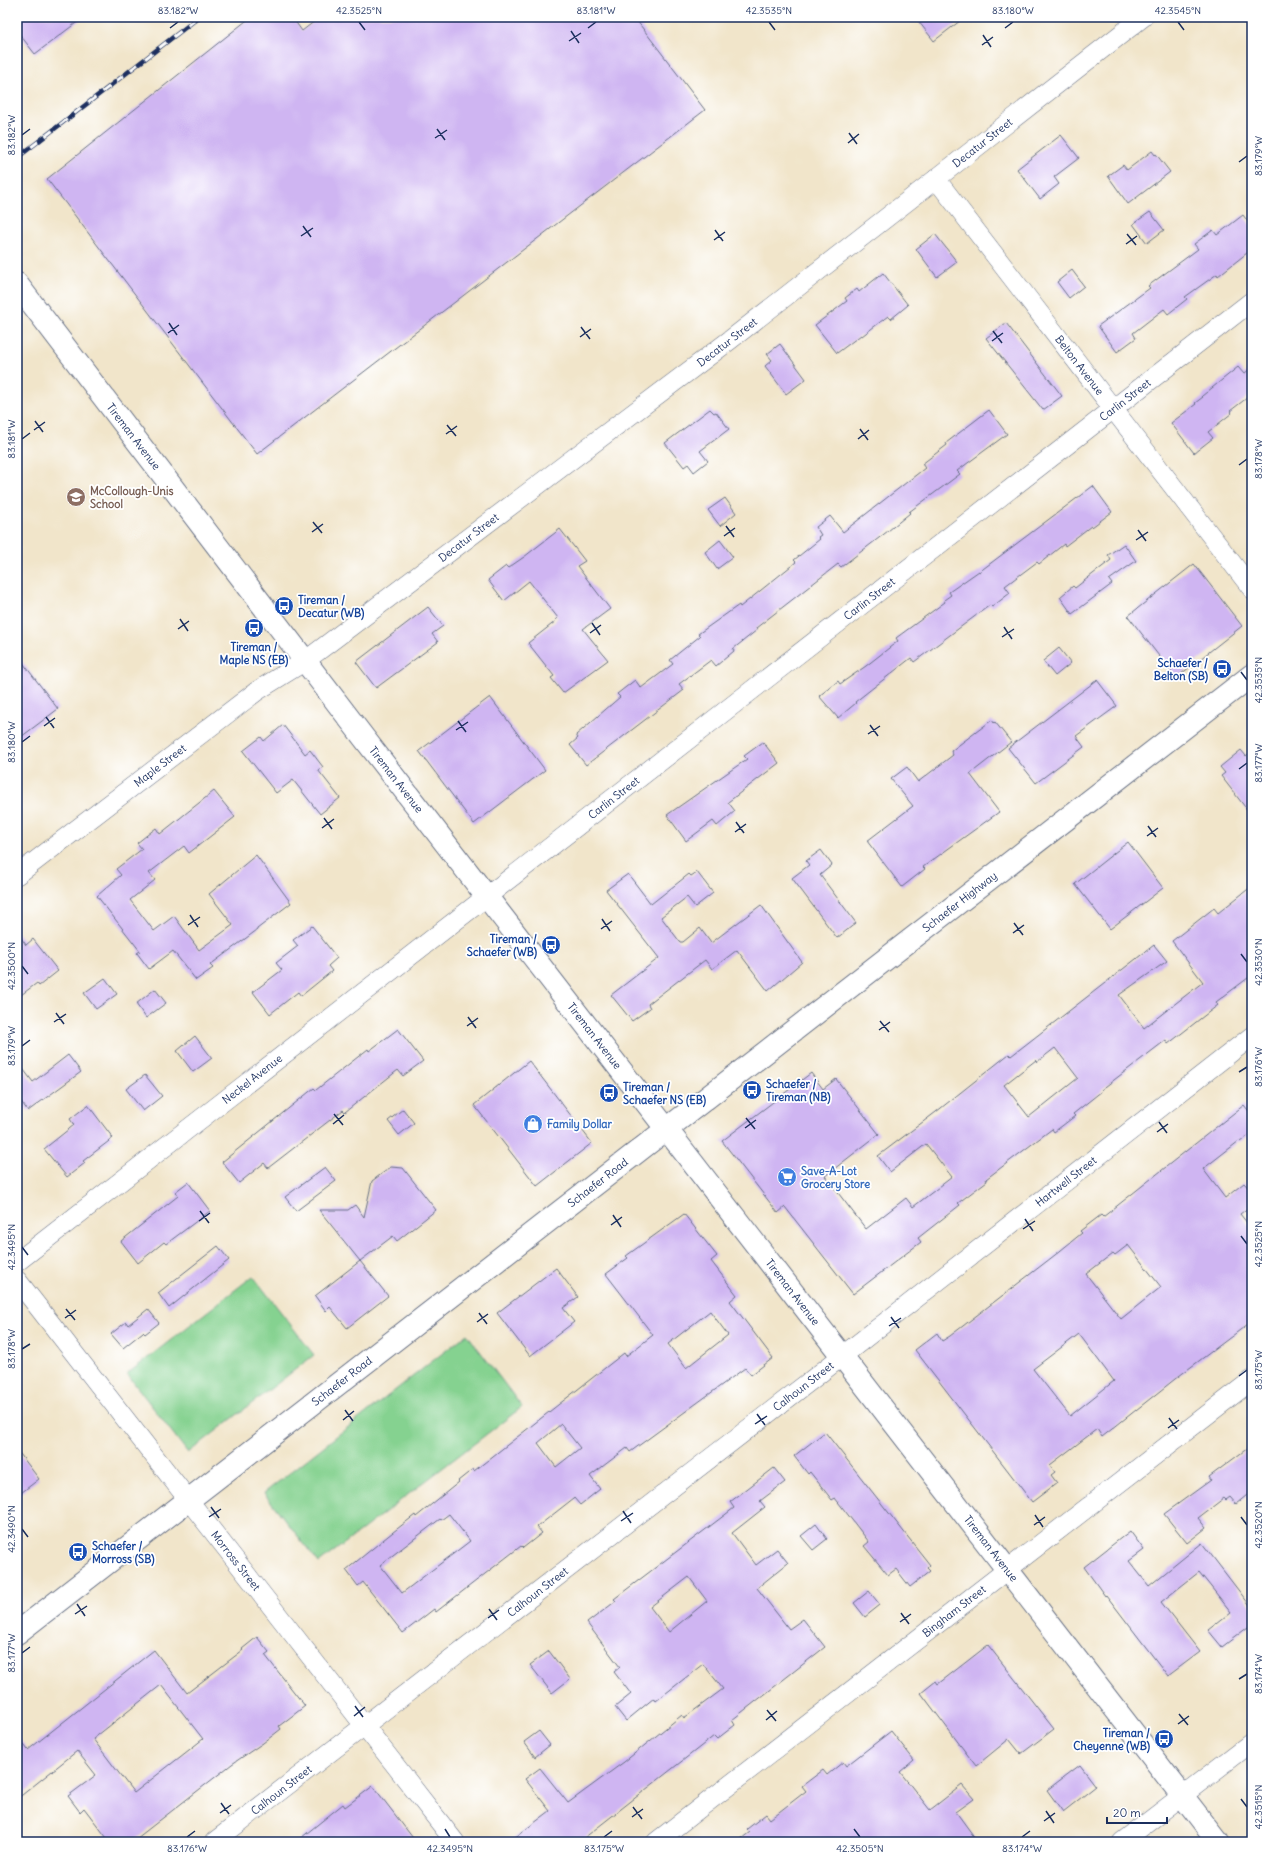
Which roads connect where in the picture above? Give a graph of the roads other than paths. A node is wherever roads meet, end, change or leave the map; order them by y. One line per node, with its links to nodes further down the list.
1 (1144, 17): 2 (street, Decatur Street)
2 (936, 179): 5 (street, Belton Avenue); 7 (street, Decatur Street)
3 (17, 284): 7 (street, Tireman Avenue)
4 (1252, 301): 5 (street, Carlin Street)
5 (1114, 409): 6 (street, Belton Avenue); 10 (street, Carlin Street)
6 (1252, 589)
7 (305, 661): 9 (street, Maple Street); 10 (street, Tireman Avenue)
8 (1252, 674): 12 (street, Schaefer Highway)
9 (17, 875)
10 (487, 897): 12 (street, Tireman Avenue); 13 (street, Neckel Avenue)
11 (1252, 1036): 15 (street, Hartwell Street)
12 (666, 1129): 15 (street, Tireman Avenue); 17 (street, Schaefer Road)
13 (17, 1262)
14 (17, 1280): 17 (street, Morross Street)
15 (842, 1356): 18 (street, Tireman Avenue); 20 (street, Calhoun Street)
16 (1252, 1380): 18 (street, Bingham Street)
17 (189, 1500): 19 (street, Schaefer Road); 20 (street, Morross Street)
18 (1007, 1570): 22 (street, Tireman Avenue); 25 (street, Bingham Street)
19 (17, 1633)
20 (365, 1726): 23 (street, Calhoun Street); 24 (street, Morross Street)
21 (1252, 1742): 22 (street)
22 (1182, 1795): 26 (street); 27 (street, Tireman Avenue)
23 (214, 1842)
24 (455, 1842)
25 (656, 1842)
26 (1122, 1842)
27 (1218, 1842)

